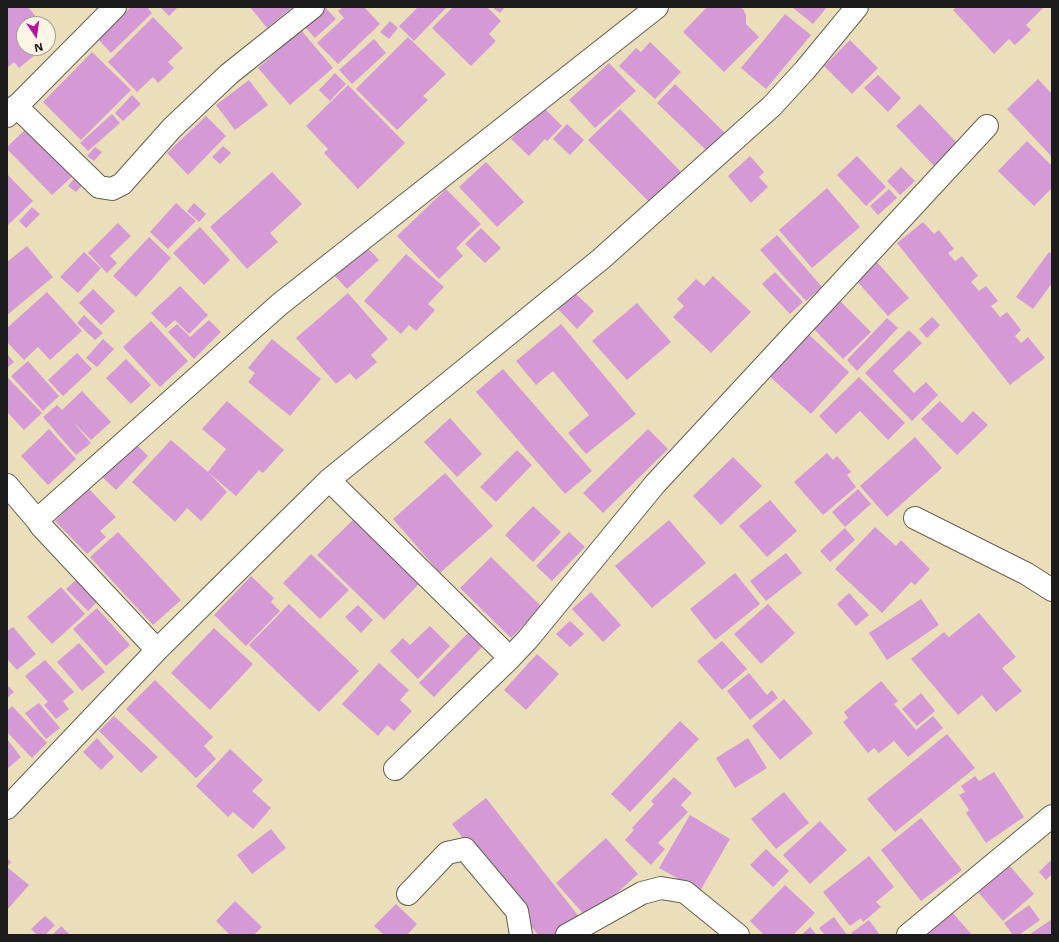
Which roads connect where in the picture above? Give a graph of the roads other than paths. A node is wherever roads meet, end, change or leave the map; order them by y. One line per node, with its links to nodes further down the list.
1 (115, 7): 5 (street)
2 (313, 7): 5 (street)
3 (657, 7): 10 (street)
4 (857, 7): 7 (street)
5 (12, 111)
6 (987, 126): 13 (street)
7 (329, 480): 12 (street); 13 (street)
8 (7, 485): 10 (street)
9 (915, 518): 11 (street)
10 (37, 520): 12 (street)
11 (1052, 590)
12 (157, 650): 15 (street)
13 (510, 658): 14 (street)
14 (395, 769)
15 (7, 808)
16 (1052, 816): 21 (street)
17 (408, 894): 18 (street)
18 (521, 935)
19 (567, 935): 20 (street)
20 (738, 935)
21 (908, 935)

